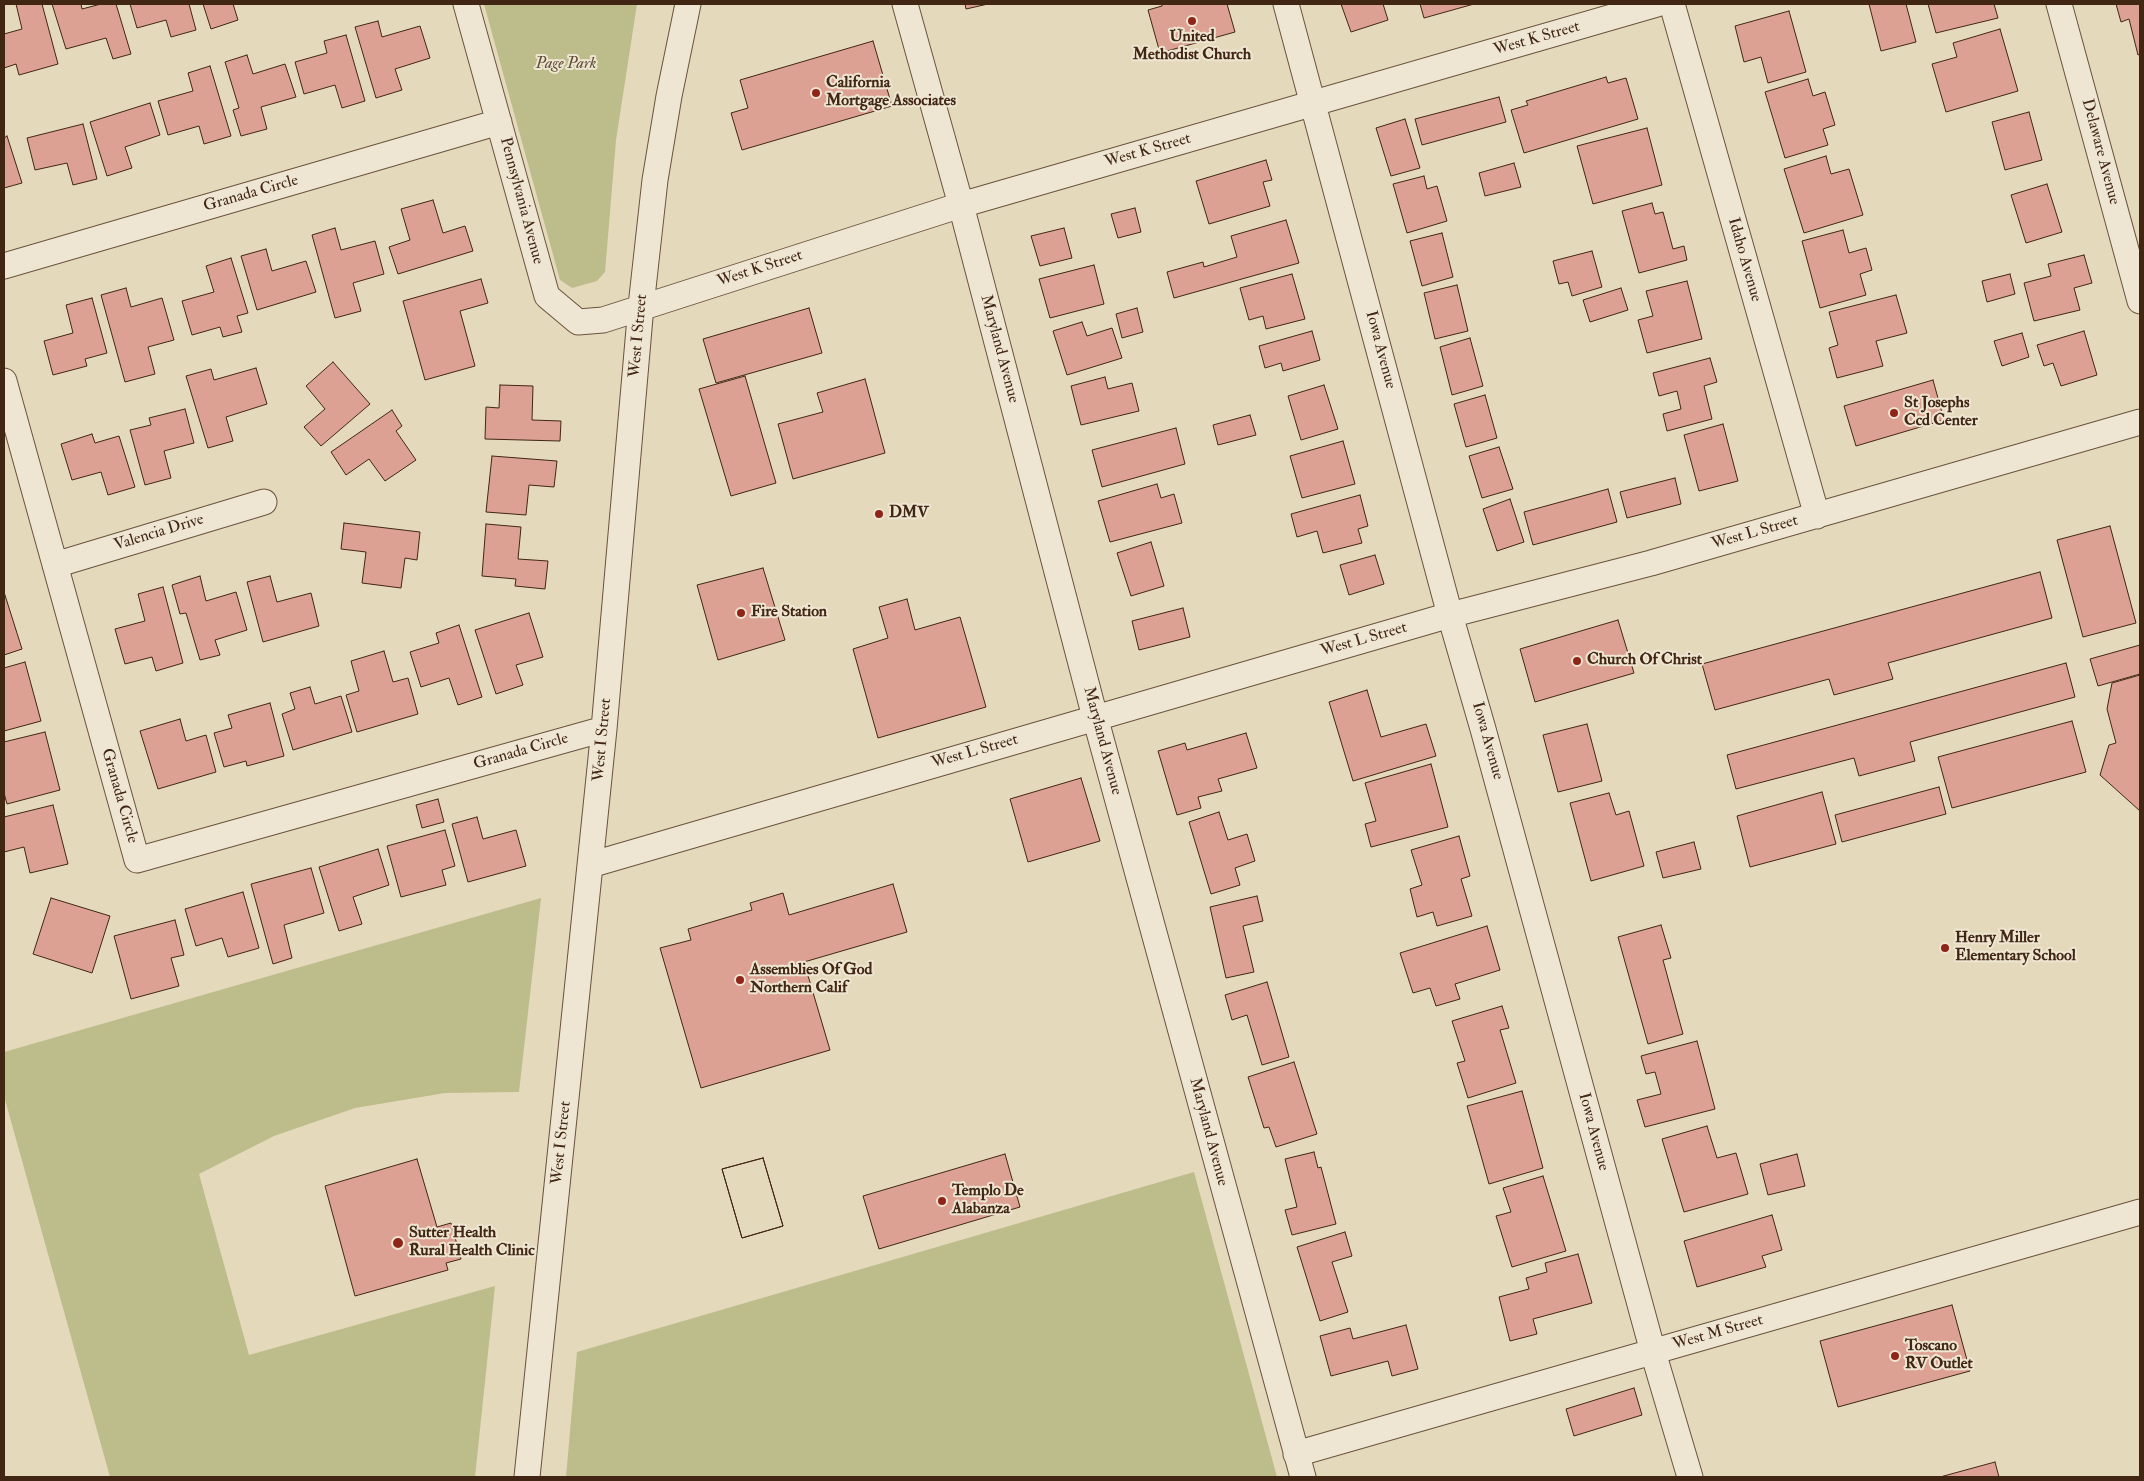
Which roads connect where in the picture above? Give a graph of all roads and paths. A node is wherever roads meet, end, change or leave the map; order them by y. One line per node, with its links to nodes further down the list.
1 (466, 4): 9 (street, Pennsylvania Avenue)
2 (688, 4): 13 (street, West I Street)
3 (905, 4): 10 (street, Maryland Avenue)
4 (1286, 4): 8 (street, Iowa Avenue)
5 (1657, 4): 8 (street, West K Street)
6 (1672, 4): 17 (street, Idaho Avenue)
7 (2059, 4): 12 (street, Delaware Avenue)
8 (1314, 104): 10 (street, West K Street); 19 (street, Iowa Avenue)
9 (499, 122): 11 (street, Granada Circle); 13 (street, Pennsylvania Avenue)
10 (961, 205): 13 (street, West K Street); 20 (street, Maryland Avenue)
11 (4, 266)
12 (2140, 301)
13 (641, 306): 21 (street, West I Street)
14 (4, 381): 18 (street, Granada Circle)
15 (2140, 422): 17 (street, West L Street)
16 (264, 502): 18 (street, Valencia Drive)
17 (1817, 516): 19 (street, West L Street)
18 (55, 565): 21 (street, Granada Circle)
19 (1450, 615): 20 (street, West L Street); 24 (street, Iowa Avenue)
20 (1095, 717): 22 (street, West L Street); 25 (street, Maryland Avenue)
21 (604, 729): 22 (street, West I Street)
22 (590, 865): 26 (street, West I Street)
23 (2140, 1212): 24 (street, West M Street)
24 (1653, 1352): 25 (street, West M Street); 27 (street, Iowa Avenue)
25 (1300, 1466)
26 (527, 1477)
27 (1690, 1477)

